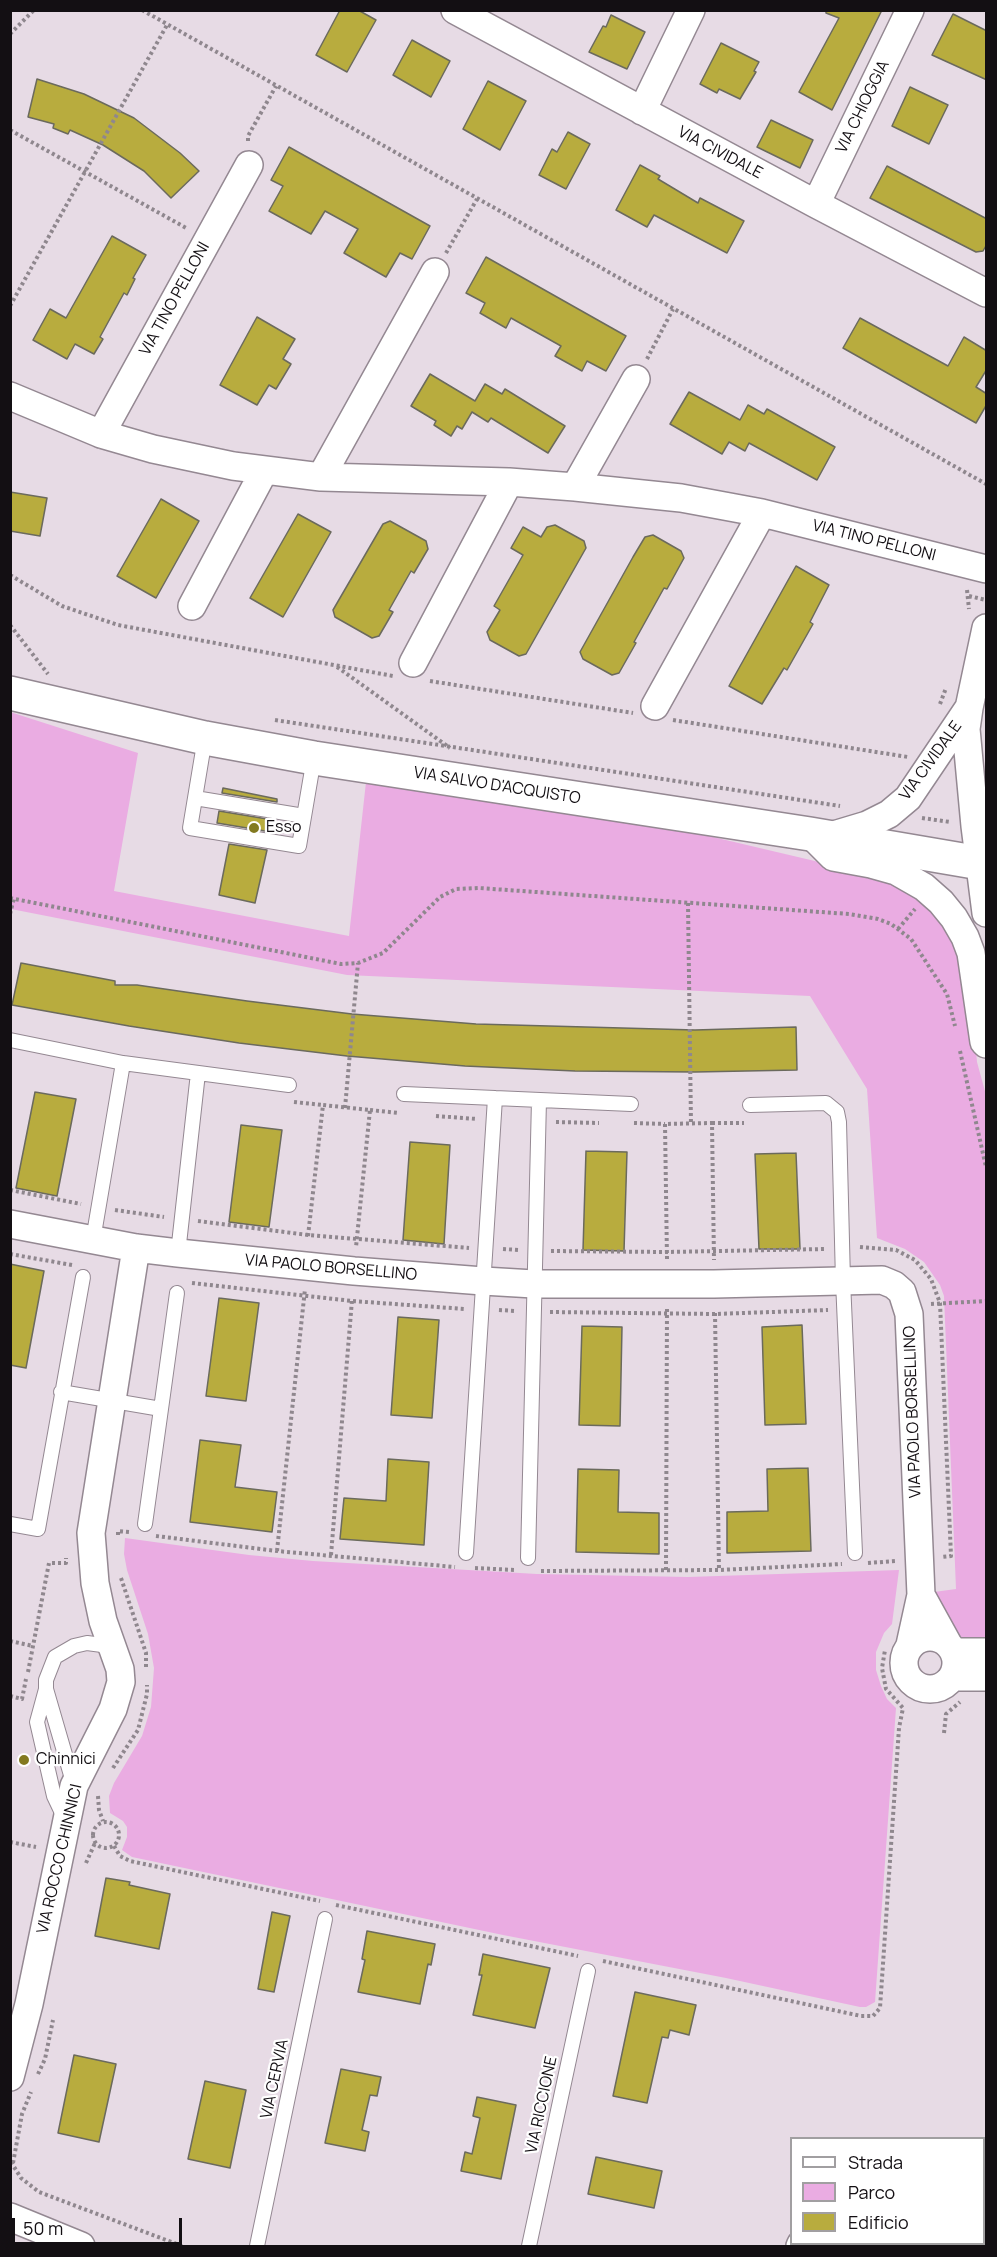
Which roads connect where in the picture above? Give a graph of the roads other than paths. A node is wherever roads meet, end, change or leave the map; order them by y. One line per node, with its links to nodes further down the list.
1 (692, 10): 4 (street)
2 (910, 10): 6 (street, VIA CHIOGGIA)
3 (471, 14): 4 (street, VIA CIVIDALE)
4 (642, 111): 6 (street, VIA CIVIDALE)
5 (249, 165): 11 (street, VIA TINO PELLONI)
6 (816, 204): 8 (street, VIA CIVIDALE)
7 (435, 272): 13 (street)
8 (987, 293)
9 (636, 379): 15 (street)
10 (10, 396): 11 (street, VIA TINO PELLONI)
11 (101, 434): 12 (street, VIA TINO PELLONI)
12 (264, 471): 13 (street, VIA TINO PELLONI); 18 (street)
13 (321, 477): 14 (street, VIA TINO PELLONI)
14 (509, 482): 15 (street, VIA TINO PELLONI); 20 (street)
15 (574, 487): 16 (street, VIA TINO PELLONI)
16 (762, 513): 17 (street, VIA TINO PELLONI); 23 (street)
17 (987, 569)
18 (192, 606)
19 (977, 622): 22 (street, VIA CIVIDALE)
20 (412, 673)
21 (10, 693): 24 (street, VIA SALVO D'ACQUISTO)
22 (969, 708): 26 (street, VIA CIVIDALE); 29 (street, VIA CIVIDALE); 30 (street, VIA CIVIDALE)
23 (652, 713)
24 (205, 738): 25 (street, VIA SALVO D'ACQUISTO); 27 (lane)
25 (314, 758): 28 (lane); 29 (street, VIA SALVO D'ACQUISTO)
26 (987, 760)
27 (195, 798): 28 (lane); 28 (lane)
28 (304, 816)
29 (817, 836): 30 (street, VIA SALVO D'ACQUISTO); 33 (street)
30 (983, 863): 31 (street, VIA CIVIDALE)
31 (987, 913)
32 (10, 1040): 34 (lane)
33 (987, 1044)
34 (123, 1063): 35 (lane); 43 (lane)
35 (198, 1073): 36 (lane); 44 (lane)
36 (289, 1085)
37 (404, 1094): 38 (lane)
38 (495, 1098): 39 (lane); 46 (lane)
39 (539, 1100): 40 (lane); 48 (lane)
40 (631, 1104)
41 (750, 1105): 47 (lane)
42 (10, 1224): 43 (street, VIA PAOLO BORSELLINO)
43 (114, 1244): 44 (street, VIA PAOLO BORSELLINO); 51 (street, VIA ROCCO CHINNICI)
44 (178, 1253): 46 (street, VIA PAOLO BORSELLINO)
45 (83, 1277): 50 (lane)
46 (483, 1281): 48 (street, VIA PAOLO BORSELLINO); 55 (lane)
47 (843, 1281): 48 (street, VIA PAOLO BORSELLINO); 56 (lane); 58 (street, VIA PAOLO BORSELLINO)
48 (534, 1284): 57 (lane)
49 (177, 1293): 52 (lane)
50 (62, 1392): 51 (lane); 53 (lane)
51 (112, 1401): 52 (lane); 61 (street, VIA ROCCO CHINNICI)
52 (161, 1408): 54 (lane)
53 (10, 1524)
54 (147, 1531)
55 (466, 1553)
56 (854, 1560)
57 (529, 1564)
58 (921, 1595): 59 (street); 62 (street)
59 (900, 1644): 62 (street); 62 (street)
60 (987, 1652): 62 (street)
61 (116, 1656): 64 (lane); 65 (street, VIA ROCCO CHINNICI)
62 (953, 1669): 63 (street)
63 (987, 1677)
64 (46, 1689): 65 (lane); 66 (lane)
65 (86, 1791): 66 (street, VIA ROCCO CHINNICI)
66 (68, 1824): 69 (street, VIA ROCCO CHINNICI)
67 (325, 1919): 72 (lane, VIA CERVIA)
68 (591, 1965): 73 (lane, VIA RICCIONE)
69 (10, 2077)
70 (10, 2217): 71 (street)
71 (81, 2247)
72 (257, 2247)
73 (529, 2247)

